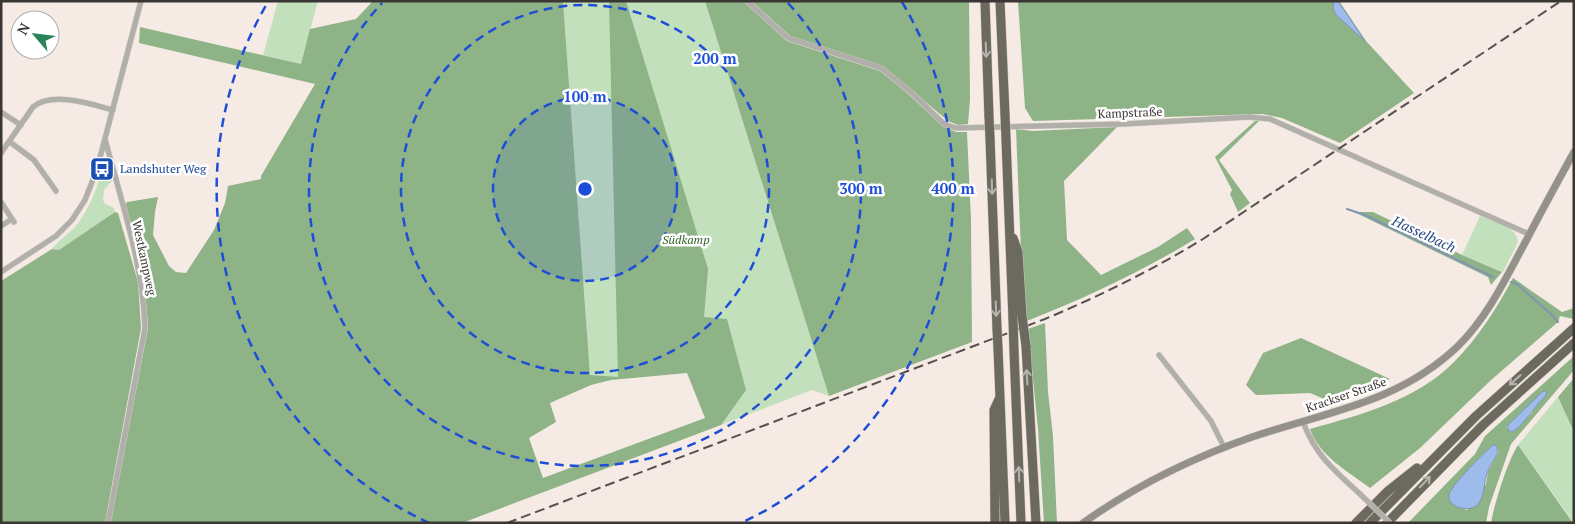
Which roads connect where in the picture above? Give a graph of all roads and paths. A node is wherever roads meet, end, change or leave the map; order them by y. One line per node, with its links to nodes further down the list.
1 (142, 1): 5 (street, Westkampweg)
2 (747, 1): 16 (street, Kampstraße)
3 (984, 1): 21 (highway, one-way to 21, bridge)
4 (1000, 1): 15 (highway, bridge)
5 (113, 110): 7 (street); 8 (street, Westkampweg)
6 (1, 112): 7 (street)
7 (21, 125): 9 (street)
8 (105, 139): 17 (street); 26 (street, Westkampweg)
9 (10, 142): 11 (street); 12 (street)
10 (1574, 152): 16 (street, Krackser Straße)
11 (1, 153)
12 (56, 191)
13 (1, 202): 14 (street)
14 (1, 226)
15 (1010, 226): 29 (highway, one-way to 15, bridge); 30 (highway, one-way to 15, bridge)
16 (1529, 234): 22 (street, Krackser Straße)
17 (1, 272)
18 (1574, 328): 24 (highway, one-way to 24)
19 (1574, 343): 25 (highway, one-way to 19)
20 (1159, 354): 23 (street)
21 (1000, 396): 27 (highway); 28 (highway)
22 (1303, 422): 23 (street, Krackser Straße); 25 (street, bridge)
23 (1224, 447): 31 (street, Krackser Straße)
24 (1438, 453): 32 (highway); 33 (highway)
25 (1389, 521)
26 (108, 523)
27 (995, 523)
28 (1005, 523)
29 (1021, 523)
30 (1036, 523)
31 (1083, 523)
32 (1356, 523)
33 (1370, 523)

